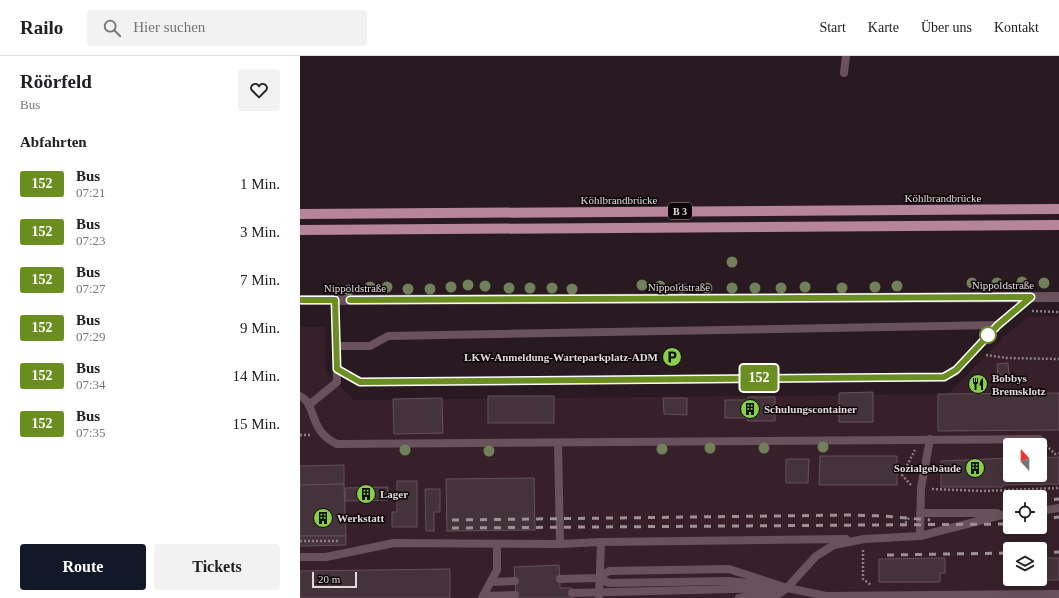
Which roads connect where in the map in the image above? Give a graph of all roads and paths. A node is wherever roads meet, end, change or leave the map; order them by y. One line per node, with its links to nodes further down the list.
1 (846, 56): 2 (lane)
2 (844, 73)
3 (1059, 209): 4 (main road, Köhlbrandbrücke / B 3)
4 (300, 214)
5 (1059, 225): 6 (main road, B 3)
6 (300, 230)
7 (1031, 297): 8 (street, Nippoldstraße); 10 (street, Nippoldstraße); 11 (lane)
8 (1059, 297)
9 (300, 300): 10 (street, Nippoldstraße)
10 (335, 300): 12 (lane)
11 (998, 325): 12 (lane); 13 (lane)
12 (337, 346): 15 (lane)
13 (972, 353): 14 (path); 15 (lane)
14 (1059, 358)
15 (337, 369): 17 (lane)
16 (300, 396): 17 (lane)
17 (309, 405): 20 (lane)
18 (1003, 438): 19 (lane)
19 (930, 439): 20 (lane); 21 (lane)
20 (558, 443): 33 (lane)
21 (917, 487): 22 (path); 25 (lane)
22 (1059, 488)
23 (1059, 508): 24 (lane)
24 (1047, 510)
25 (916, 513): 26 (lane); 28 (path); 29 (lane)
26 (1003, 513)
27 (1003, 515): 29 (lane)
28 (901, 529)
29 (920, 536): 30 (lane)
30 (864, 539): 31 (lane); 40 (lane); 45 (path)
31 (601, 542): 33 (lane); 35 (lane)
32 (498, 544): 33 (lane); 34 (lane); 38 (lane)
33 (560, 544)
34 (300, 557)
35 (598, 578): 36 (lane); 39 (lane); 40 (lane); 44 (lane)
36 (560, 579)
37 (515, 581): 38 (lane)
38 (491, 582): 46 (lane)
39 (729, 585): 40 (lane); 44 (lane)
40 (787, 588): 45 (lane); 47 (lane); 48 (lane); 49 (lane)
41 (572, 593): 44 (lane)
42 (1059, 594): 45 (lane)
43 (516, 595): 46 (lane)
44 (598, 595)
45 (877, 595)
46 (483, 597)
47 (739, 598)
48 (761, 598)
49 (772, 598)

